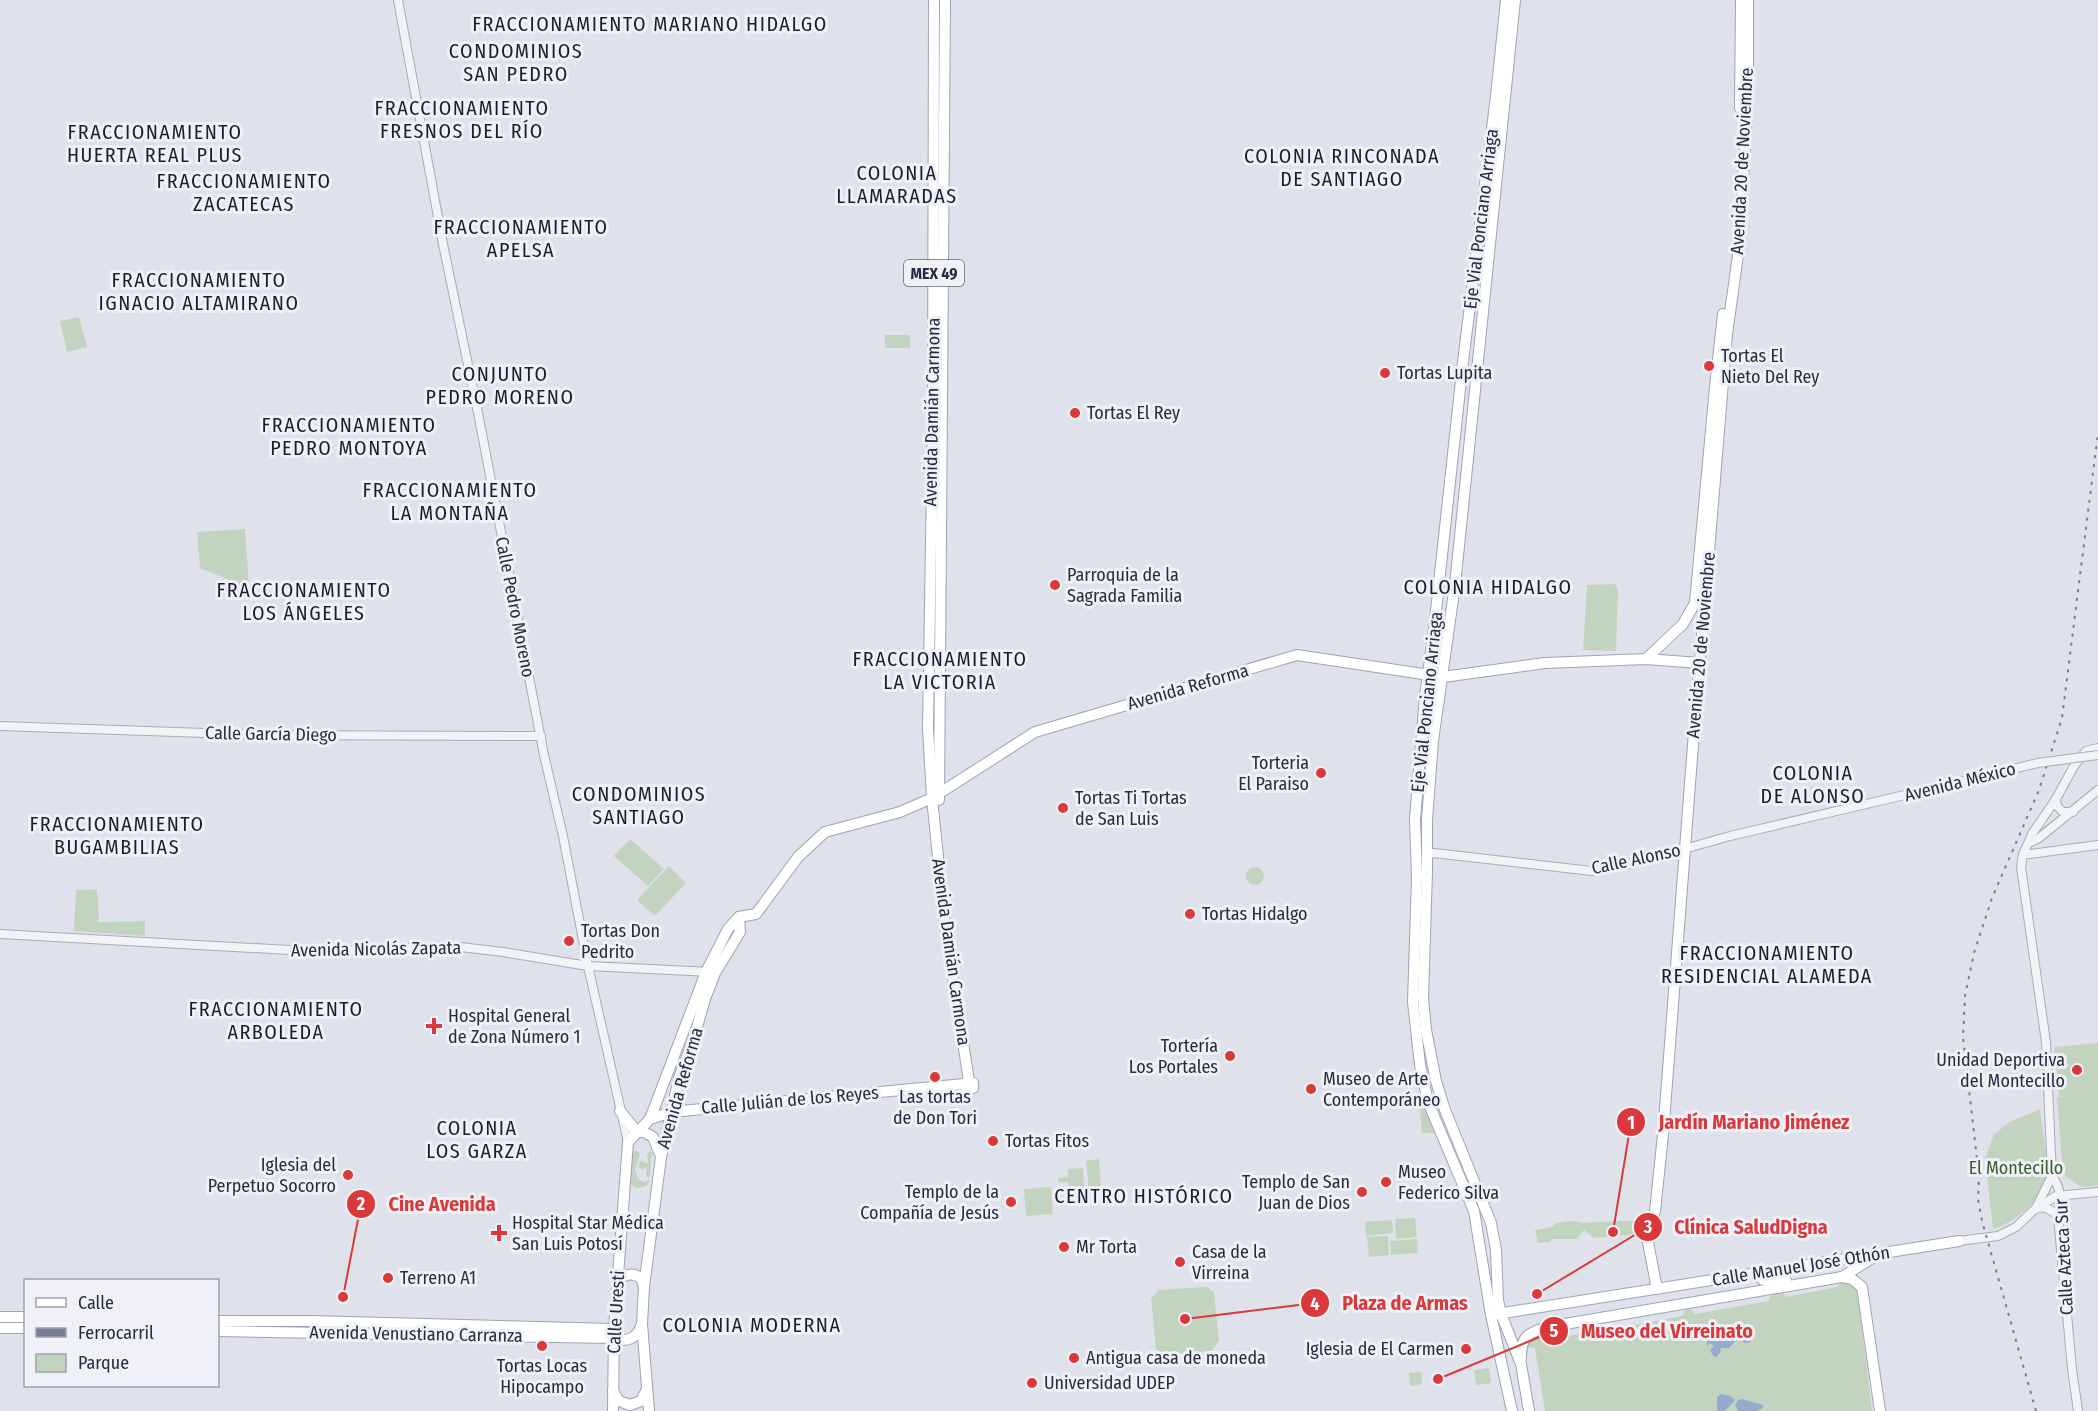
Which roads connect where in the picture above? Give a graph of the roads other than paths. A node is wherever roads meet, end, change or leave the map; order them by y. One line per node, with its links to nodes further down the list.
1 (398, 0): 14 (street, Calle Pedro Moreno)
2 (934, 0): 11 (main road, Avenida Damián Carmona / MEX 49)
3 (945, 0): 11 (main road, Avenida Damián Carmona / MEX 49)
4 (1506, 0): 10 (main road, Eje Vial Ponciano Arriaga)
5 (1515, 0): 12 (main road, Eje Vial Ponciano Arriaga)
6 (1741, 0): 8 (main road, Avenida 20 de Noviembre)
7 (1748, 0): 9 (main road, Avenida 20 de Noviembre)
8 (1647, 659): 9 (main road, Avenida Reforma); 12 (main road, Avenida Reforma)
9 (1700, 663): 24 (main road, Avenida 20 de Noviembre)
10 (1428, 674): 12 (main road, Avenida Reforma); 18 (main road, Avenida Reforma); 51 (main road, Eje Vial Ponciano Arriaga)
11 (934, 676): 18 (main road, Avenida Damián Carmona / MEX 49)
12 (1443, 677): 25 (main road, Eje Vial Ponciano Arriaga)
13 (0, 726): 14 (street, Calle García Diego)
14 (541, 736): 28 (street, Calle Pedro Moreno)
15 (2098, 748): 19 (street)
16 (2098, 755): 20 (street, Avenida México, bridge)
17 (2098, 790): 21 (street)
18 (935, 797): 29 (main road, Avenida Reforma); 30 (main road, Avenida Damián Carmona / MEX 49)
19 (2056, 799): 21 (street); 22 (street)
20 (1842, 810): 24 (street, Calle Alonso)
21 (2073, 812): 22 (street)
22 (2029, 843): 26 (street)
23 (2098, 845): 26 (street)
24 (1686, 848): 25 (street, Calle Alonso); 49 (main road, Avenida 20 de Noviembre)
25 (1431, 854): 51 (main road, Eje Vial Ponciano Arriaga)
26 (2024, 855): 37 (street, Calle Azteca Sur)
27 (0, 934): 28 (street, Avenida Nicolás Zapata)
28 (588, 966): 29 (street, Avenida Nicolás Zapata); 31 (street, Calle Pedro Moreno)
29 (710, 972): 32 (main road, Avenida Reforma); 33 (main road, Avenida Reforma)
30 (966, 1083): 32 (main road, Calle Julián de los Reyes)
31 (620, 1111): 34 (main road); 35 (street, Calle Pedro Moreno)
32 (670, 1112): 33 (main road, Calle Julián de los Reyes); 36 (main road, Avenida Reforma)
33 (650, 1119): 34 (main road, Calle Julián de los Reyes)
34 (637, 1132): 35 (main road, Calle Julián de los Reyes); 36 (main road)
35 (628, 1142): 47 (main road, Calle Uresti)
36 (661, 1157): 48 (main road, Avenida Reforma)
37 (2052, 1176): 39 (street, Calle Azteca Sur); 40 (street)
38 (2098, 1192): 39 (street, Calle Manuel José Othón)
39 (2061, 1195): 40 (street, Calle Manuel José Othón); 41 (street, Calle Azteca Sur)
40 (2035, 1209): 41 (street); 42 (street, Calle Manuel José Othón)
41 (2058, 1216): 71 (street, Calle Azteca Sur)
42 (1959, 1241): 43 (main road, Calle Manuel José Othón)
43 (1885, 1252): 44 (main road, Calle Manuel José Othón); 45 (main road)
44 (1753, 1273): 46 (main road); 49 (main road, Calle Manuel José Othón)
45 (1842, 1277): 46 (main road, Calle Manuel José Othón); 61 (main road)
46 (1821, 1280): 62 (main road, Calle Manuel José Othón)
47 (617, 1284): 48 (main road); 59 (main road, Calle Uresti)
48 (644, 1287): 55 (main road, Avenida Reforma)
49 (1657, 1288): 50 (main road, Calle Manuel José Othón)
50 (1564, 1304): 51 (main road, Calle Manuel José Othón); 60 (main road)
51 (1496, 1314): 60 (main road); 67 (main road)
52 (0, 1317): 53 (main road)
53 (24, 1317)
54 (219, 1321): 59 (main road, Avenida Venustiano Carranza)
55 (642, 1323): 59 (main road); 63 (main road, Avenida Reforma)
56 (0, 1328): 57 (main road)
57 (24, 1328)
58 (219, 1331): 59 (main road, Avenida Venustiano Carranza)
59 (614, 1334): 64 (main road, Calle Uresti)
60 (1515, 1346): 62 (main road)
61 (1873, 1361): 69 (main road); 70 (main road)
62 (1521, 1364): 68 (main road)
63 (646, 1390): 64 (main road); 66 (main road, Avenida Reforma)
64 (613, 1391): 65 (main road, Calle Uresti)
65 (613, 1411)
66 (649, 1411)
67 (1512, 1411)
68 (1529, 1411)
69 (1874, 1411)
70 (1881, 1411)
71 (2078, 1411)

